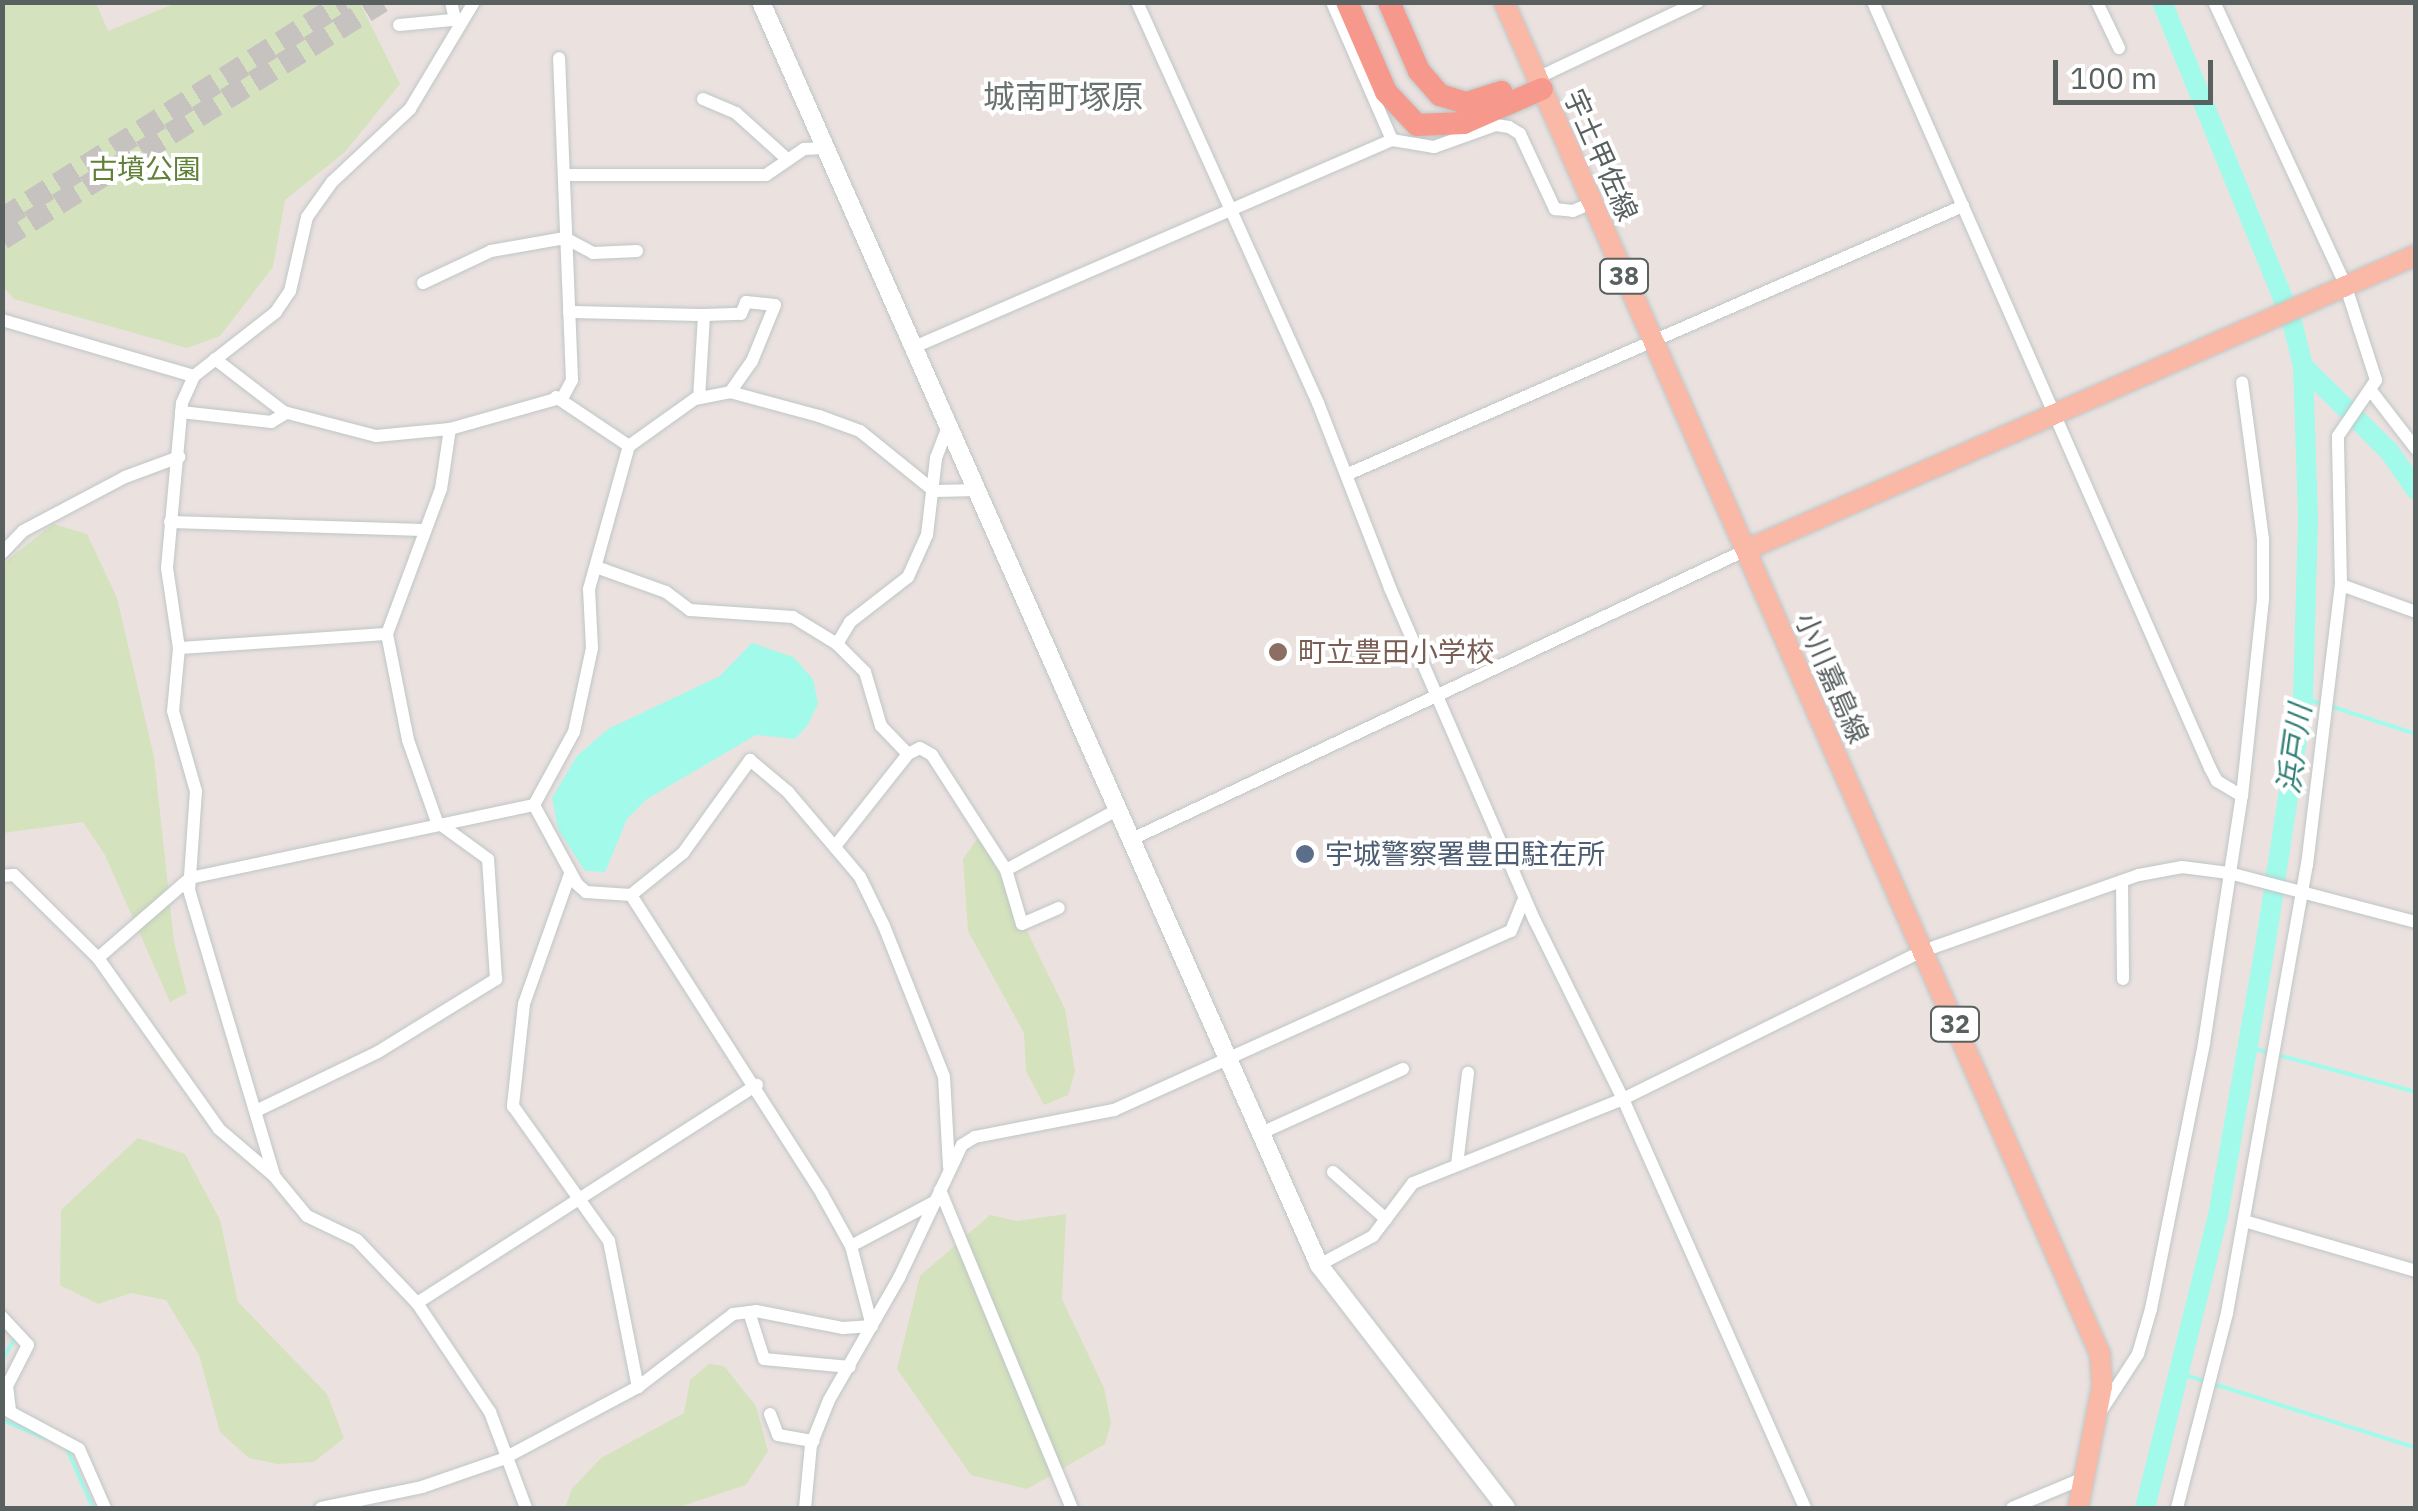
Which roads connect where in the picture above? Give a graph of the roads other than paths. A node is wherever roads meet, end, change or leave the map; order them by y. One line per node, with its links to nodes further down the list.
1 (451, 2): 13 (street)
2 (474, 2): 13 (street)
3 (760, 2): 20 (street)
4 (1137, 2): 25 (street)
5 (1332, 2): 19 (street)
6 (1347, 2): 17 (highway)
7 (1389, 2): 17 (highway)
8 (1504, 2): 17 (main road, 宇土甲佐線 / 38)
9 (1698, 2): 17 (street)
10 (1873, 2): 24 (street)
11 (2097, 2): 15 (street)
12 (2214, 2): 30 (street)
13 (460, 20): 14 (street); 36 (street)
14 (399, 25)
15 (2119, 48)
16 (559, 58): 22 (street)
17 (1540, 84): 23 (main road, 宇土甲佐線 / 38)
18 (703, 99): 21 (street)
19 (1392, 140): 23 (street); 25 (street)
20 (824, 148): 21 (street); 35 (street)
21 (787, 159): 22 (street)
22 (567, 175): 26 (street)
23 (1592, 203): 34 (main road, 宇土甲佐線 / 38)
24 (1963, 206): 34 (street); 43 (street)
25 (1229, 208): 35 (street); 51 (street)
26 (566, 238): 27 (street); 29 (street); 31 (street)
27 (637, 251)
28 (2416, 254): 30 (main road)
29 (423, 283)
30 (2345, 284): 40 (street); 43 (main road)
31 (569, 312): 32 (street); 41 (street)
32 (704, 315): 39 (street); 42 (street)
33 (2, 320): 37 (street)
34 (1654, 343): 51 (street); 56 (main road, 宇土甲佐線 / 38)
35 (912, 348): 46 (street)
36 (215, 359): 37 (street); 45 (street)
37 (194, 376): 44 (street)
38 (2242, 382): 66 (street)
39 (730, 392): 42 (street); 53 (street)
40 (2369, 395): 49 (street); 59 (street)
41 (556, 397): 47 (street); 48 (street)
42 (699, 398): 48 (street)
43 (2054, 411): 56 (main road); 66 (street)
44 (181, 412): 45 (street); 50 (street)
45 (286, 412): 47 (street)
46 (949, 424): 52 (street); 53 (street)
47 (450, 429): 55 (street)
48 (629, 446): 58 (street)
49 (2416, 449)
50 (179, 457): 54 (street); 57 (street)
51 (1348, 474): 64 (street)
52 (978, 490): 53 (street); 68 (street)
53 (934, 491): 62 (street)
54 (170, 522): 55 (street); 63 (street)
55 (426, 530): 61 (street)
56 (1746, 550): 64 (street); 83 (main road, 小川嘉島線 / 32)
57 (2, 553)
58 (596, 566): 62 (street); 67 (street)
59 (2341, 585): 60 (street); 78 (street)
60 (2416, 612)
61 (387, 634): 63 (street); 69 (street)
62 (837, 644): 65 (street)
63 (179, 648): 76 (street)
64 (1437, 694): 70 (street); 79 (street)
65 (908, 754): 71 (street); 72 (street)
66 (2242, 796): 74 (street)
67 (534, 806): 69 (street); 73 (street)
68 (1117, 810): 70 (street); 72 (street)
69 (437, 822): 76 (street); 91 (street)
70 (1130, 840): 86 (street)
71 (836, 845): 80 (street); 94 (street)
72 (1006, 870): 81 (street)
73 (570, 874): 80 (street); 98 (street)
74 (2229, 874): 77 (street); 78 (street); 111 (street)
75 (2, 876): 84 (street)
76 (190, 878): 84 (street); 91 (street)
77 (2122, 881): 83 (street); 85 (street)
78 (2302, 888): 82 (street); 100 (street)
79 (1523, 892): 86 (street); 90 (street)
80 (631, 895): 89 (street)
81 (1059, 908)
82 (2416, 922)
83 (1923, 951): 90 (street); 111 (main road, 小川嘉島線 / 32)
84 (98, 958): 96 (street)
85 (2123, 979)
86 (1226, 1059): 92 (street); 94 (street)
87 (1403, 1069): 92 (street)
88 (1468, 1073): 93 (street)
89 (757, 1085): 98 (street); 101 (street)
90 (1622, 1098): 93 (street); 121 (street)
91 (258, 1110): 96 (street)
92 (1259, 1134): 102 (street)
93 (1458, 1165): 99 (street)
94 (948, 1169): 97 (street)
95 (1332, 1172): 99 (street)
96 (274, 1176): 104 (street)
97 (938, 1195): 101 (street); 107 (street); 119 (street)
98 (580, 1196): 104 (street); 109 (street)
99 (1386, 1219): 102 (street)
100 (2244, 1221): 103 (street); 124 (street)
101 (851, 1246): 107 (street)
102 (1319, 1265): 120 (street)
103 (2416, 1271)
104 (417, 1303): 113 (street)
105 (749, 1312): 107 (street); 108 (street); 109 (street)
106 (2, 1317): 115 (street)
107 (872, 1326): 108 (street)
108 (850, 1367): 112 (street)
109 (638, 1387): 113 (street)
110 (770, 1414): 112 (street)
111 (2098, 1417): 114 (main road, 小川嘉島線 / 32)
112 (812, 1441): 118 (street)
113 (503, 1459): 116 (street); 117 (street)
114 (2086, 1477): 122 (street); 123 (main road, 小川嘉島線 / 32)
115 (106, 1508)
116 (322, 1508)
117 (526, 1508)
118 (805, 1508)
119 (1072, 1508)
120 (1506, 1508)
121 (1806, 1508)
122 (2012, 1508)
123 (2078, 1508)
124 (2178, 1508)

